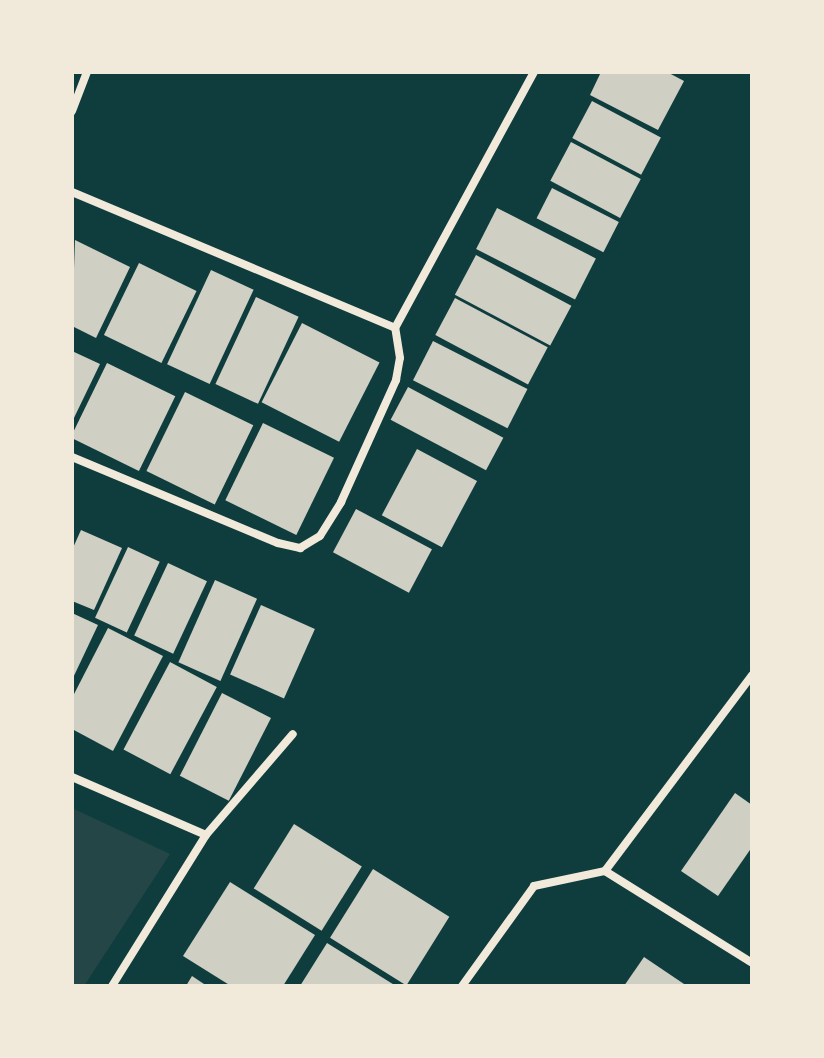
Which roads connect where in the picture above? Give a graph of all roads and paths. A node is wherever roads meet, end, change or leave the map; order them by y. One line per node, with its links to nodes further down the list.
1 (87, 72): 3 (street)
2 (534, 72): 5 (street)
3 (72, 111)
4 (72, 192): 5 (street)
5 (395, 328): 6 (street)
6 (72, 457)
7 (752, 675): 11 (street)
8 (293, 734): 10 (street)
9 (72, 777): 10 (street)
10 (206, 835): 13 (street)
11 (605, 871): 12 (street); 14 (street)
12 (752, 963)
13 (112, 986)
14 (462, 986)

